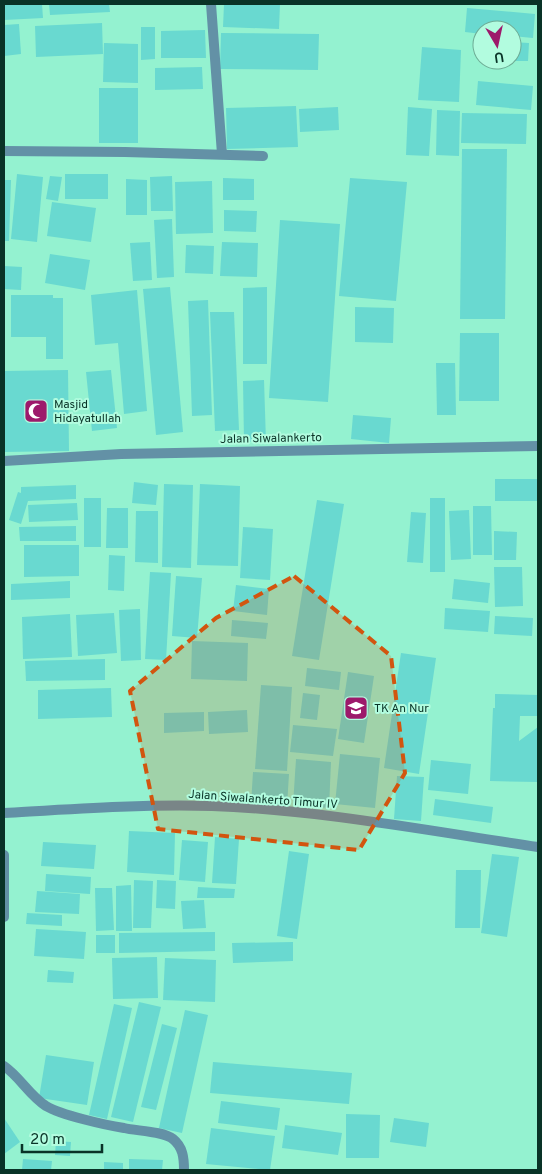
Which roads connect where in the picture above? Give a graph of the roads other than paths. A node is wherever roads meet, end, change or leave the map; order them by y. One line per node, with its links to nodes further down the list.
1 (211, 4): 3 (street)
2 (4, 151): 3 (street)
3 (222, 154): 4 (street)
4 (263, 156)
5 (538, 446): 6 (street, Jalan Siwalankerto)
6 (4, 461)
7 (4, 813): 8 (street, Jalan Siwalankerto Timur IV)
8 (538, 847)
9 (4, 855): 10 (street)
10 (4, 917)
11 (4, 1066): 12 (street)
12 (184, 1170)

